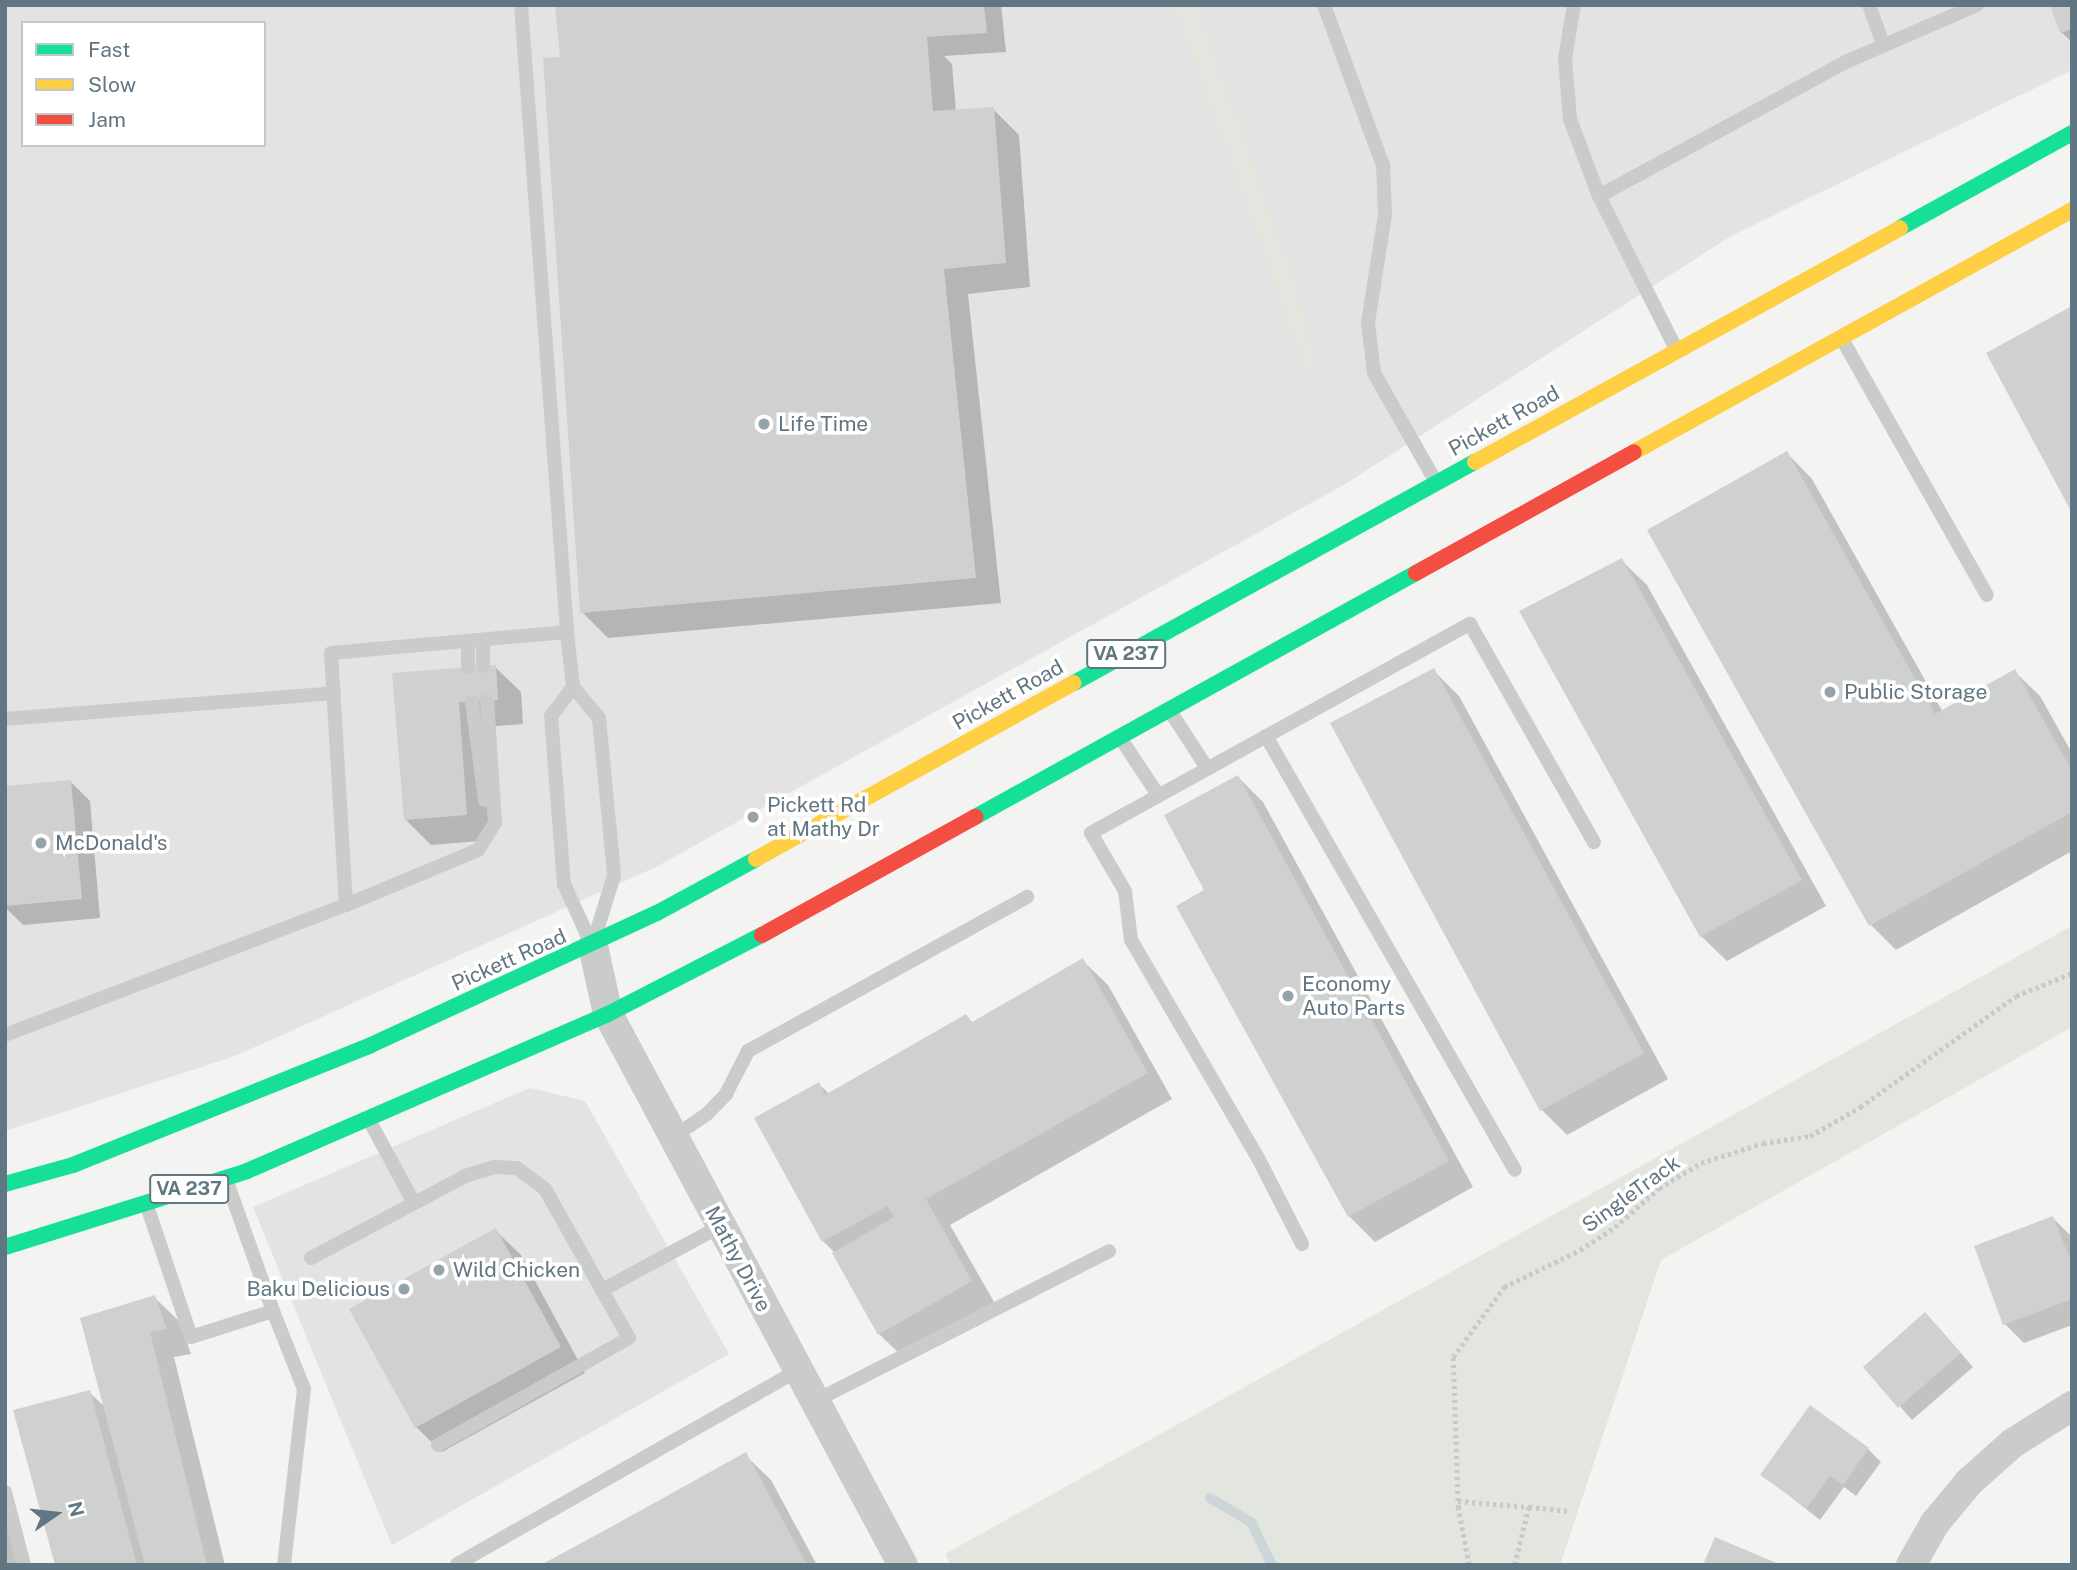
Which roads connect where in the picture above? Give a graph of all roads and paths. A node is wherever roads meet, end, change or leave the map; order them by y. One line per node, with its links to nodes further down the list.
1 (521, 5): 14 (lane)
2 (1324, 5): 12 (lane)
3 (1574, 5): 8 (lane)
4 (1869, 5): 6 (lane)
5 (1977, 5): 6 (lane)
6 (1883, 44): 8 (lane)
7 (2072, 133): 11 (main road, Pickett Road / VA 237)
8 (1599, 196): 11 (lane)
9 (2072, 210): 10 (main road, VA 237)
10 (1841, 338): 13 (lane); 20 (main road, VA 237)
11 (1677, 350): 12 (main road, Pickett Road / VA 237)
12 (1436, 482): 29 (main road, Pickett Road / VA 237)
13 (1987, 595)
14 (567, 632): 15 (lane); 17 (lane)
15 (483, 641): 16 (lane); 16 (lane)
16 (468, 642): 18 (lane)
17 (573, 687): 29 (lane); 29 (lane)
18 (334, 692): 21 (lane); 28 (lane)
19 (479, 701): 28 (lane)
20 (1170, 711): 23 (main road, VA 237); 24 (lane)
21 (5, 719)
22 (1266, 736): 24 (lane); 26 (lane); 35 (lane)
23 (1121, 739): 25 (lane); 31 (main road, VA 237)
24 (1207, 768): 25 (lane)
25 (1158, 795): 41 (lane)
26 (1594, 842)
27 (1027, 897): 34 (lane)
28 (346, 905): 32 (lane)
29 (593, 946): 31 (street, Mathy Drive); 37 (main road, Pickett Road / VA 237)
30 (2072, 973): 52 (path, SingleTrack)
31 (608, 1014): 33 (main road, VA 237); 34 (street, Mathy Drive)
32 (5, 1035)
33 (368, 1119): 36 (main road, VA 237); 39 (lane)
34 (673, 1137): 40 (street, Mathy Drive)
35 (1515, 1170)
36 (225, 1178): 38 (main road, VA 237); 46 (lane)
37 (5, 1184)
38 (146, 1203): 42 (main road, VA 237); 46 (lane)
39 (414, 1203): 44 (lane); 45 (lane)
40 (721, 1226): 45 (lane); 47 (street, Mathy Drive)
41 (1301, 1244)
42 (5, 1247)
43 (1109, 1251): 48 (lane)
44 (310, 1258)
45 (602, 1290): 50 (lane)
46 (273, 1311): 57 (lane)
47 (798, 1370): 48 (street, Mathy Drive); 55 (lane)
48 (815, 1401): 58 (street, Mathy Drive)
49 (2072, 1406): 61 (street)
50 (438, 1446)
51 (5, 1492): 56 (lane)
52 (1458, 1501): 53 (path); 59 (path, SingleTrack)
53 (1529, 1507): 54 (path); 60 (path)
54 (1568, 1511)
55 (457, 1564)
56 (23, 1565)
57 (284, 1565)
58 (903, 1565)
59 (1469, 1565)
60 (1514, 1565)
61 (1911, 1565)

